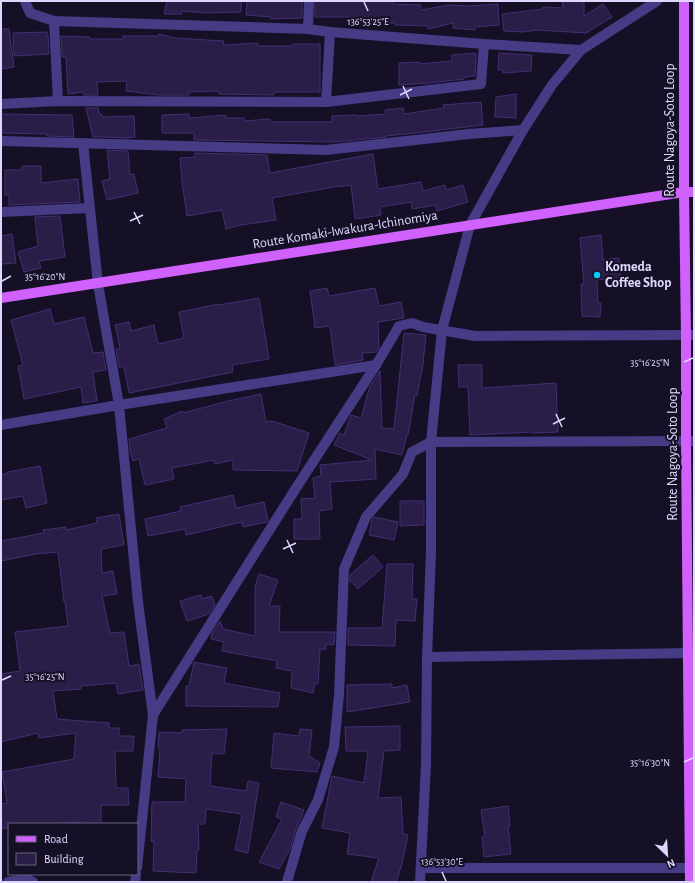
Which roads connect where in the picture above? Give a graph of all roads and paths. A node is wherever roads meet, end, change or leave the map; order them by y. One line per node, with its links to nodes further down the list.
1 (25, 1): 5 (street)
2 (309, 1): 6 (street)
3 (657, 1): 9 (street)
4 (684, 1): 16 (main road, Route Nagoya-Soto Loop)
5 (54, 21): 6 (street); 10 (street)
6 (308, 29): 7 (street)
7 (330, 32): 8 (street); 11 (street)
8 (484, 44): 9 (street); 11 (street)
9 (580, 50): 13 (street)
10 (58, 101): 11 (street); 12 (street)
11 (326, 102)
12 (1, 104)
13 (523, 130): 15 (street); 19 (street)
14 (1, 141): 15 (street)
15 (83, 143): 17 (street)
16 (689, 192): 19 (main road, Route Komaki-Iwakura-Ichinomiya); 23 (main road, Route Nagoya-Soto Loop)
17 (89, 208): 18 (street); 20 (street)
18 (1, 212)
19 (470, 225): 20 (main road, Route Komaki-Iwakura-Ichinomiya); 22 (street)
20 (98, 284): 21 (main road, Route Komaki-Iwakura-Ichinomiya); 25 (street)
21 (1, 298)
22 (442, 330): 23 (street); 24 (street); 28 (street)
23 (690, 335): 27 (main road, Route Nagoya-Soto Loop)
24 (376, 366): 25 (street); 31 (street)
25 (119, 405): 26 (street); 31 (street)
26 (1, 425)
27 (690, 441): 28 (street); 29 (main road, Route Nagoya-Soto Loop)
28 (431, 442): 30 (street); 37 (street)
29 (691, 653): 30 (street); 34 (main road, Route Nagoya-Soto Loop)
30 (427, 657): 33 (street)
31 (153, 715): 32 (street)
32 (138, 858)
33 (421, 868): 34 (street); 38 (street)
34 (692, 868): 39 (main road, Route Nagoya-Soto Loop)
35 (8, 882): 36 (street)
36 (33, 882)
37 (287, 882)
38 (420, 882)
39 (690, 882)

